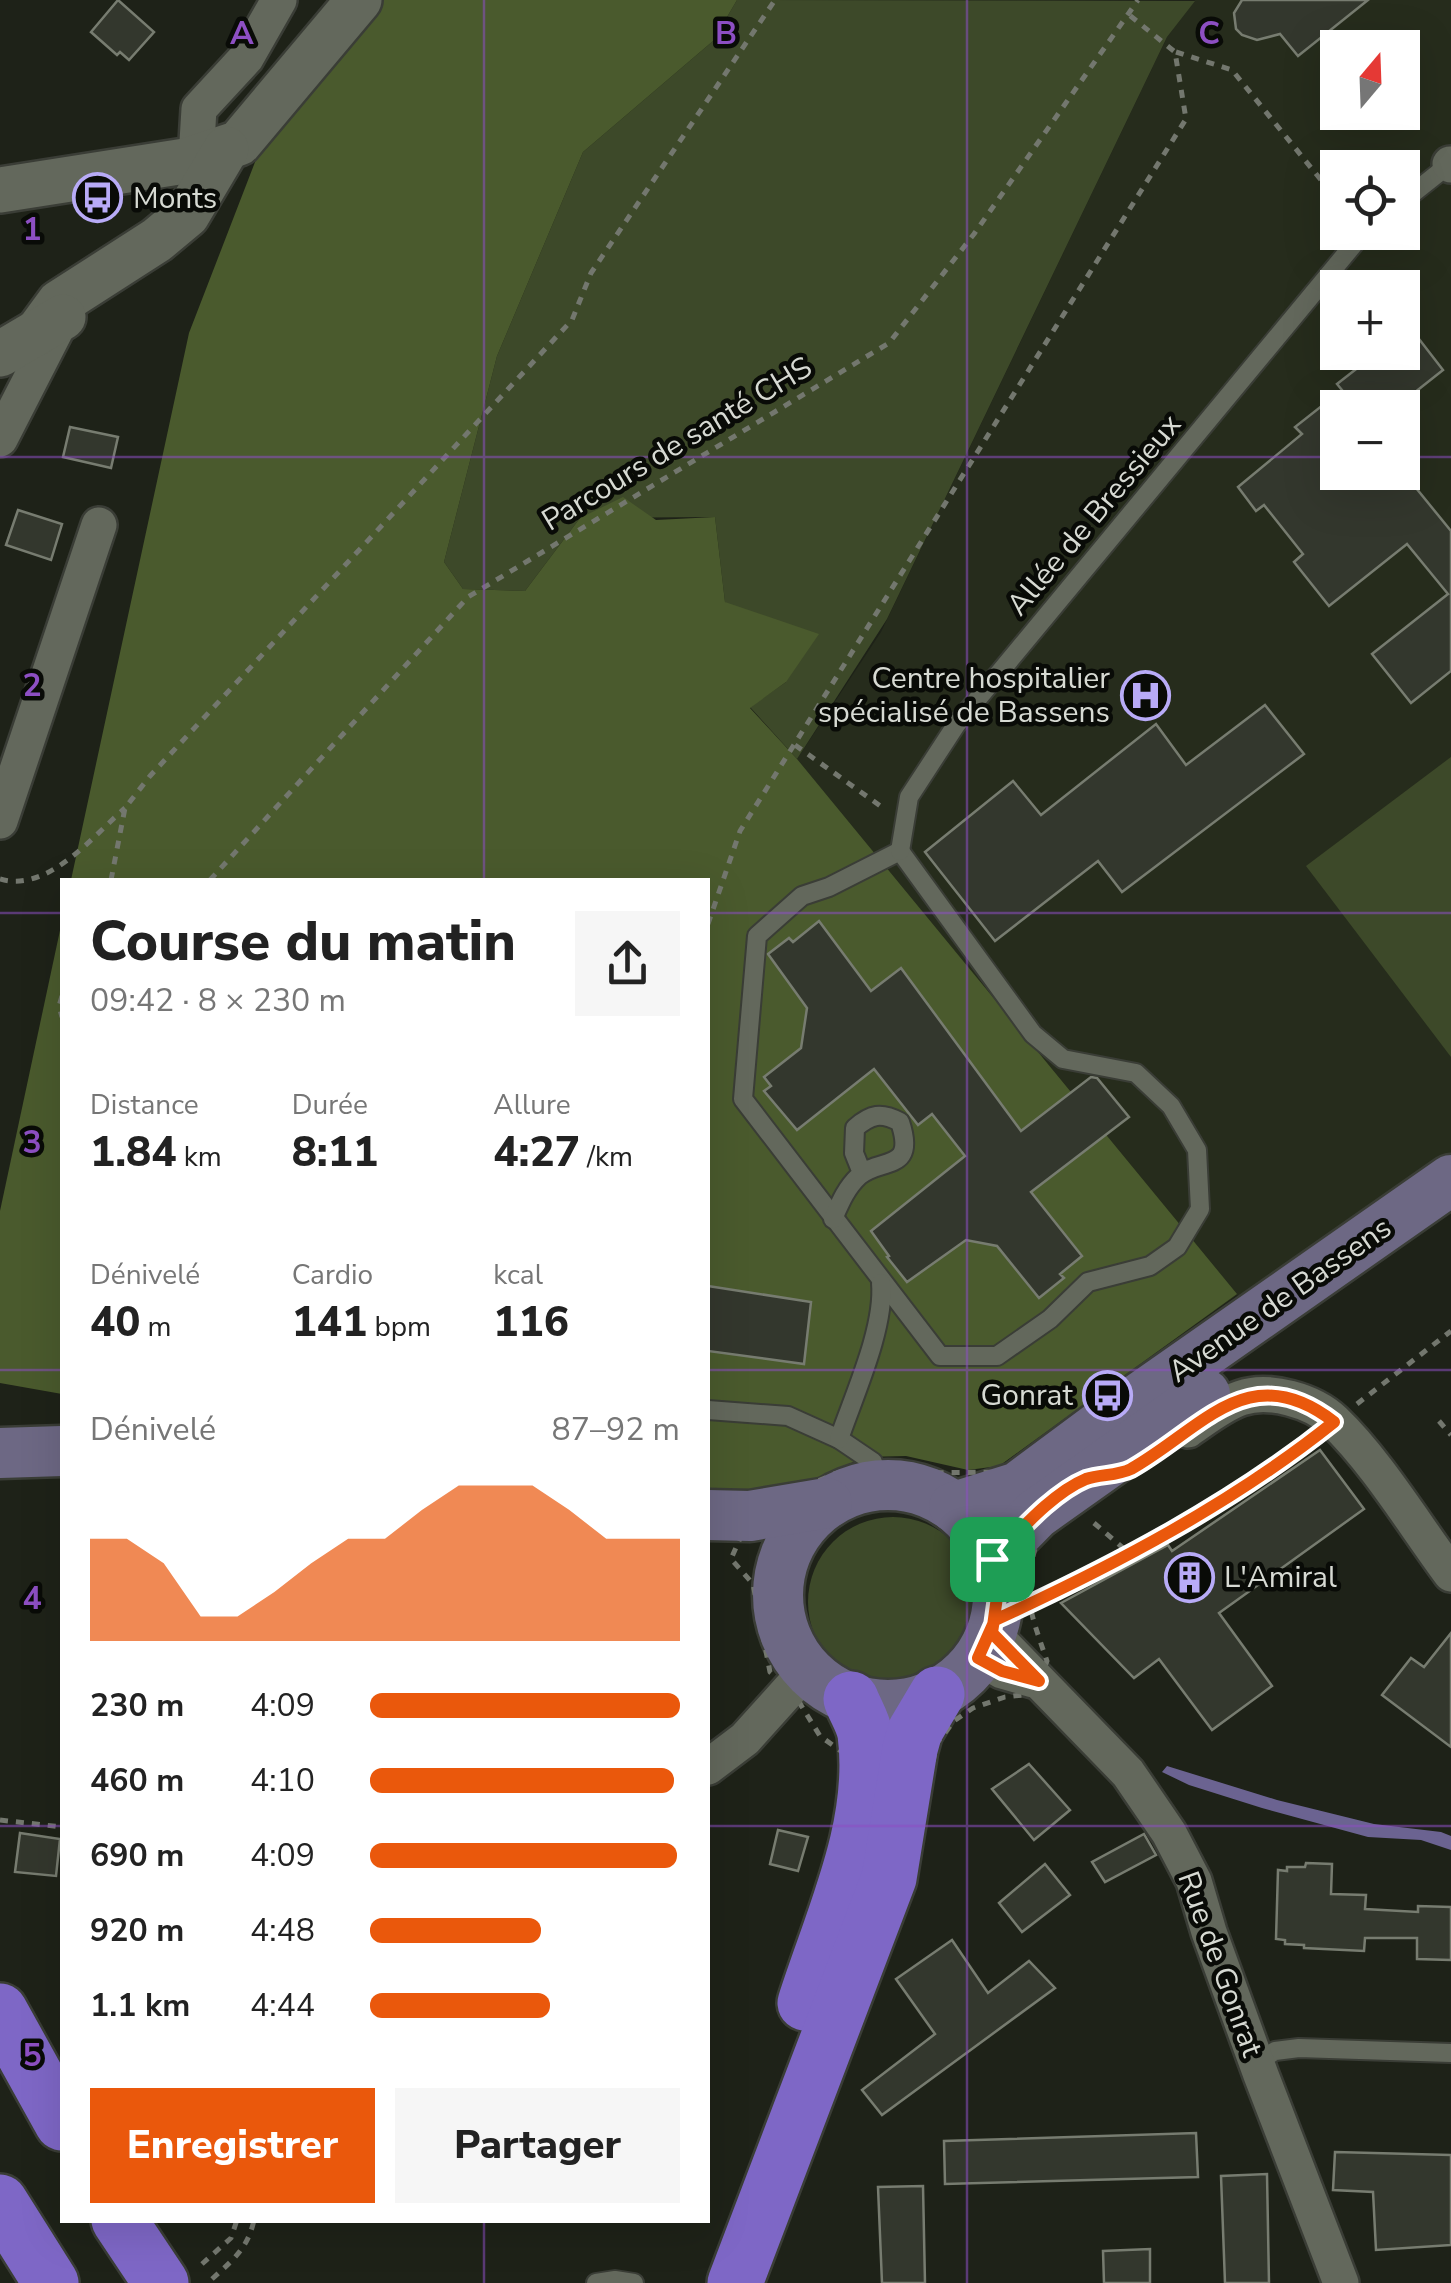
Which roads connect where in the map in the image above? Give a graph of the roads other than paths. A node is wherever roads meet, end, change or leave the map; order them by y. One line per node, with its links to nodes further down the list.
1 (279, 0): 4 (street)
2 (359, 0): 4 (street)
3 (1451, 164): 5 (lane)
4 (197, 168): 6 (street); 8 (street)
5 (1420, 188)
6 (0, 190)
7 (1349, 250): 12 (lane, Allée de Bressieux)
8 (34, 345): 9 (street)
9 (0, 439)
10 (99, 525): 11 (street)
11 (0, 821)
12 (900, 851): 15 (lane); 17 (lane)
13 (862, 1173): 15 (lane)
14 (1451, 1180): 27 (main road, Avenue de Bassens)
15 (832, 1219): 17 (lane)
16 (1451, 1222): 24 (main road, Avenue de Bassens)
17 (881, 1283): 21 (lane)
18 (710, 1410): 21 (lane)
19 (0, 1421): 20 (main road)
20 (60, 1423)
21 (840, 1439): 25 (lane)
22 (60, 1451): 23 (main road)
23 (0, 1454)
24 (1085, 1480): 30 (main road, Avenue de Bassens); 32 (street)
25 (877, 1485): 26 (main road); 27 (main road)
26 (826, 1503): 28 (main road); 31 (main road)
27 (954, 1507): 30 (main road)
28 (710, 1515)
29 (710, 1535): 31 (main road)
30 (992, 1559): 33 (main road)
31 (780, 1569): 34 (main road)
32 (1451, 1574)
33 (988, 1637): 35 (main road); 39 (street, Rue de Gonrat)
34 (829, 1684): 35 (main road); 36 (street); 49 (highway)
35 (936, 1694): 50 (highway)
36 (710, 1765)
37 (0, 2011): 40 (highway)
38 (1451, 2052): 39 (lane)
39 (1256, 2063): 51 (street, Rue de Gonrat)
40 (60, 2119)
41 (0, 2202): 45 (highway)
42 (118, 2223): 46 (highway)
43 (121, 2223): 44 (highway)
44 (192, 2275)
45 (50, 2283)
46 (148, 2283)
47 (596, 2283): 48 (lane)
48 (634, 2283)
49 (703, 2283)
50 (735, 2283)
51 (1341, 2283)

